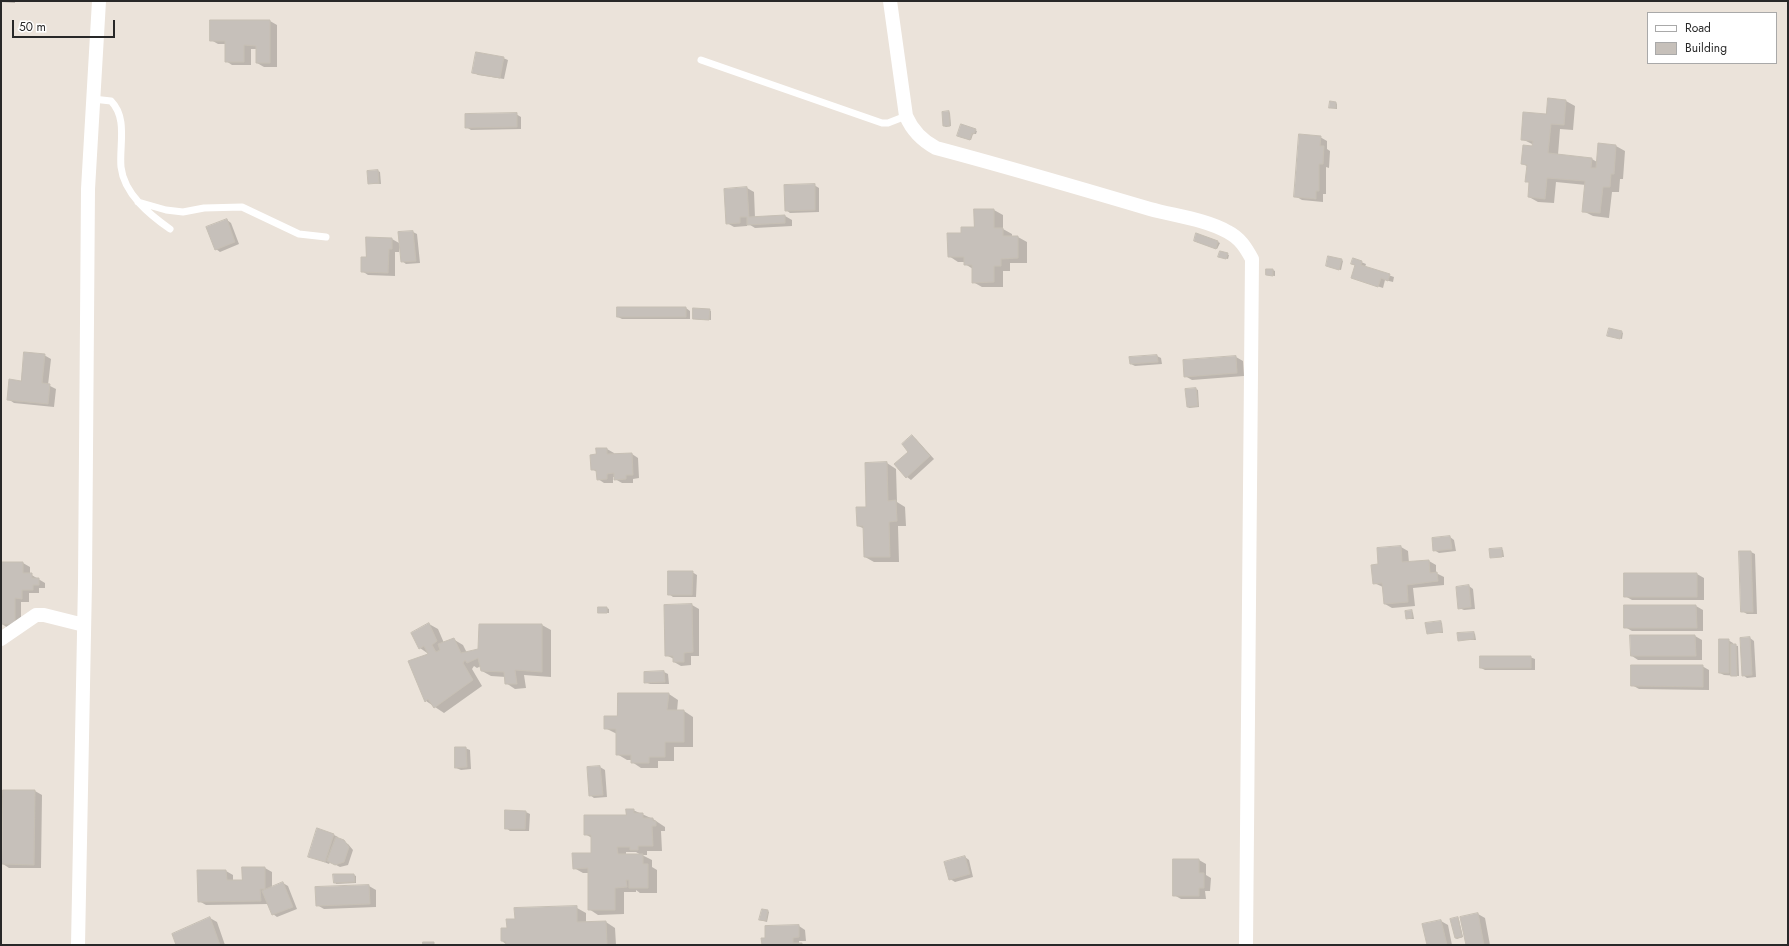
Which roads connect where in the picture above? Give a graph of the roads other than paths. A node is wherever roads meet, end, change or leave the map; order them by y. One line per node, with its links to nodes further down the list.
1 (99, 1): 4 (street)
2 (890, 1): 5 (street)
3 (701, 60): 5 (lane)
4 (93, 99): 6 (lane); 9 (street)
5 (906, 116): 12 (street)
6 (138, 202): 7 (lane); 8 (lane)
7 (170, 228)
8 (326, 237)
9 (84, 625): 10 (street); 11 (street)
10 (1, 639)
11 (78, 945)
12 (1246, 945)

